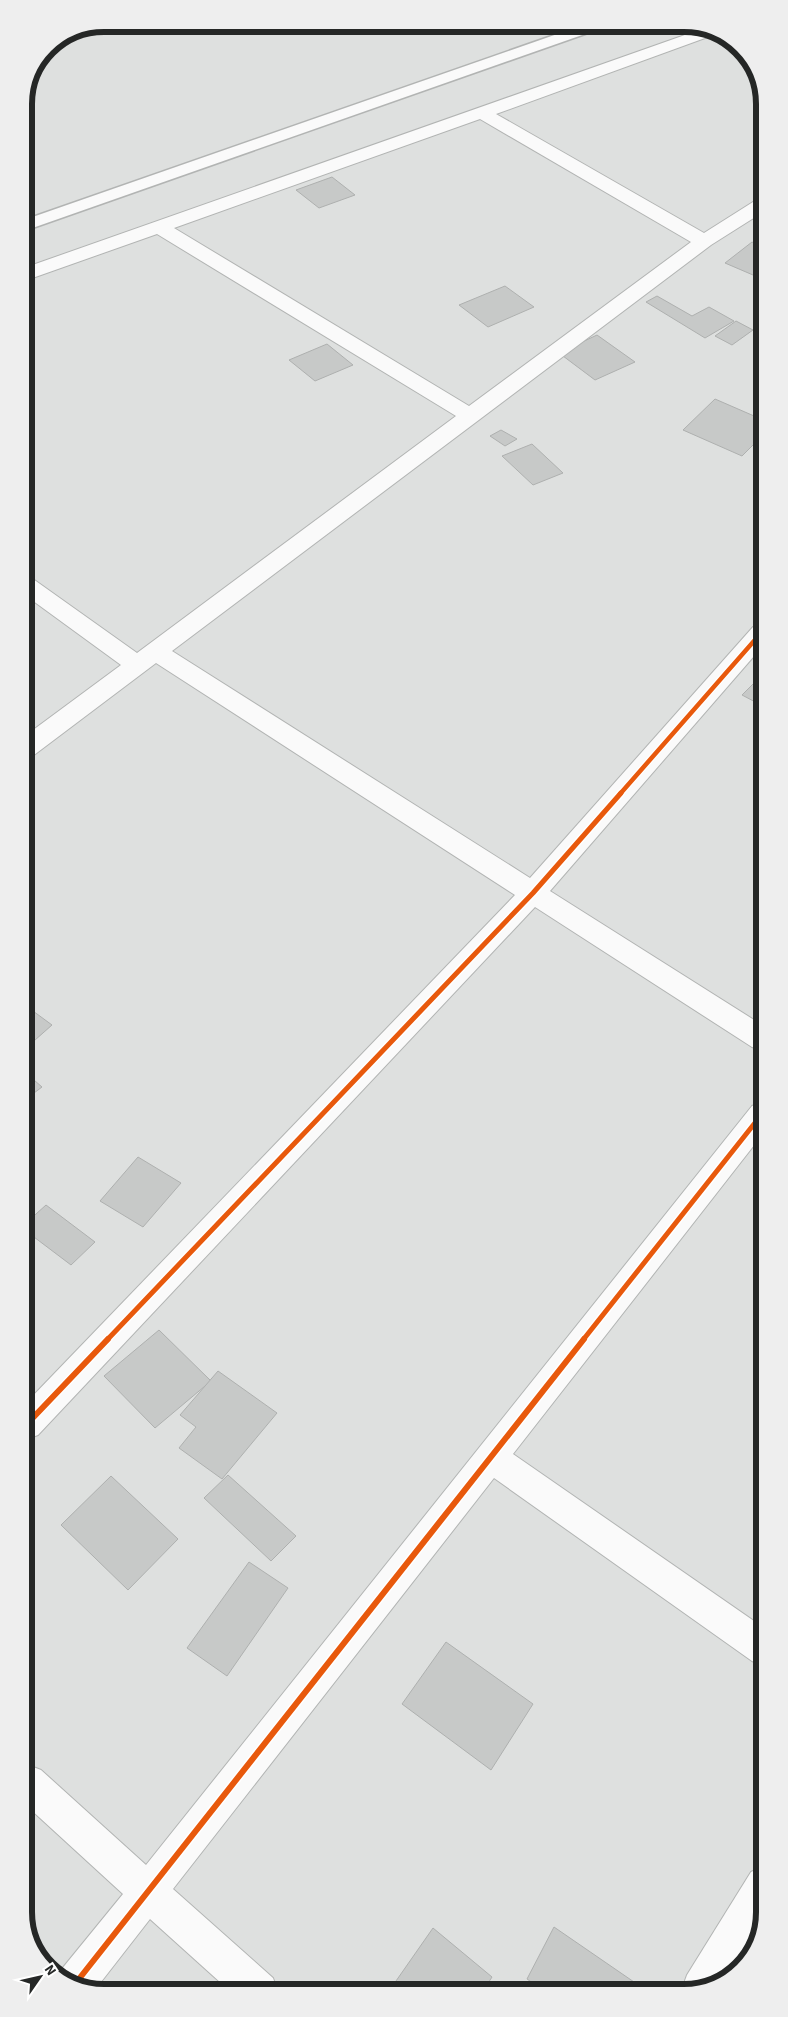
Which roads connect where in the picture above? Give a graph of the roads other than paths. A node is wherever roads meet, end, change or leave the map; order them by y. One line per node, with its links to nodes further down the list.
1 (575, 33): 5 (lane)
2 (700, 35): 3 (street)
3 (480, 112): 6 (street); 7 (street)
4 (756, 208): 7 (street)
5 (33, 223)
6 (160, 228): 8 (street); 9 (street)
7 (704, 240): 9 (street)
8 (33, 272)
9 (470, 416): 12 (street)
10 (33, 589): 12 (street)
11 (756, 639): 14 (street)
12 (148, 659): 13 (street); 14 (street)
13 (33, 743)
14 (533, 893): 15 (street); 17 (street)
15 (756, 1035)
16 (756, 1122): 18 (street)
17 (32, 1418)
18 (492, 1458): 19 (street); 21 (street)
19 (756, 1642)
20 (32, 1787): 21 (street)
21 (147, 1893): 23 (street); 25 (street)
22 (756, 1898): 24 (street)
23 (79, 1979)
24 (706, 1981)
25 (250, 1984)

